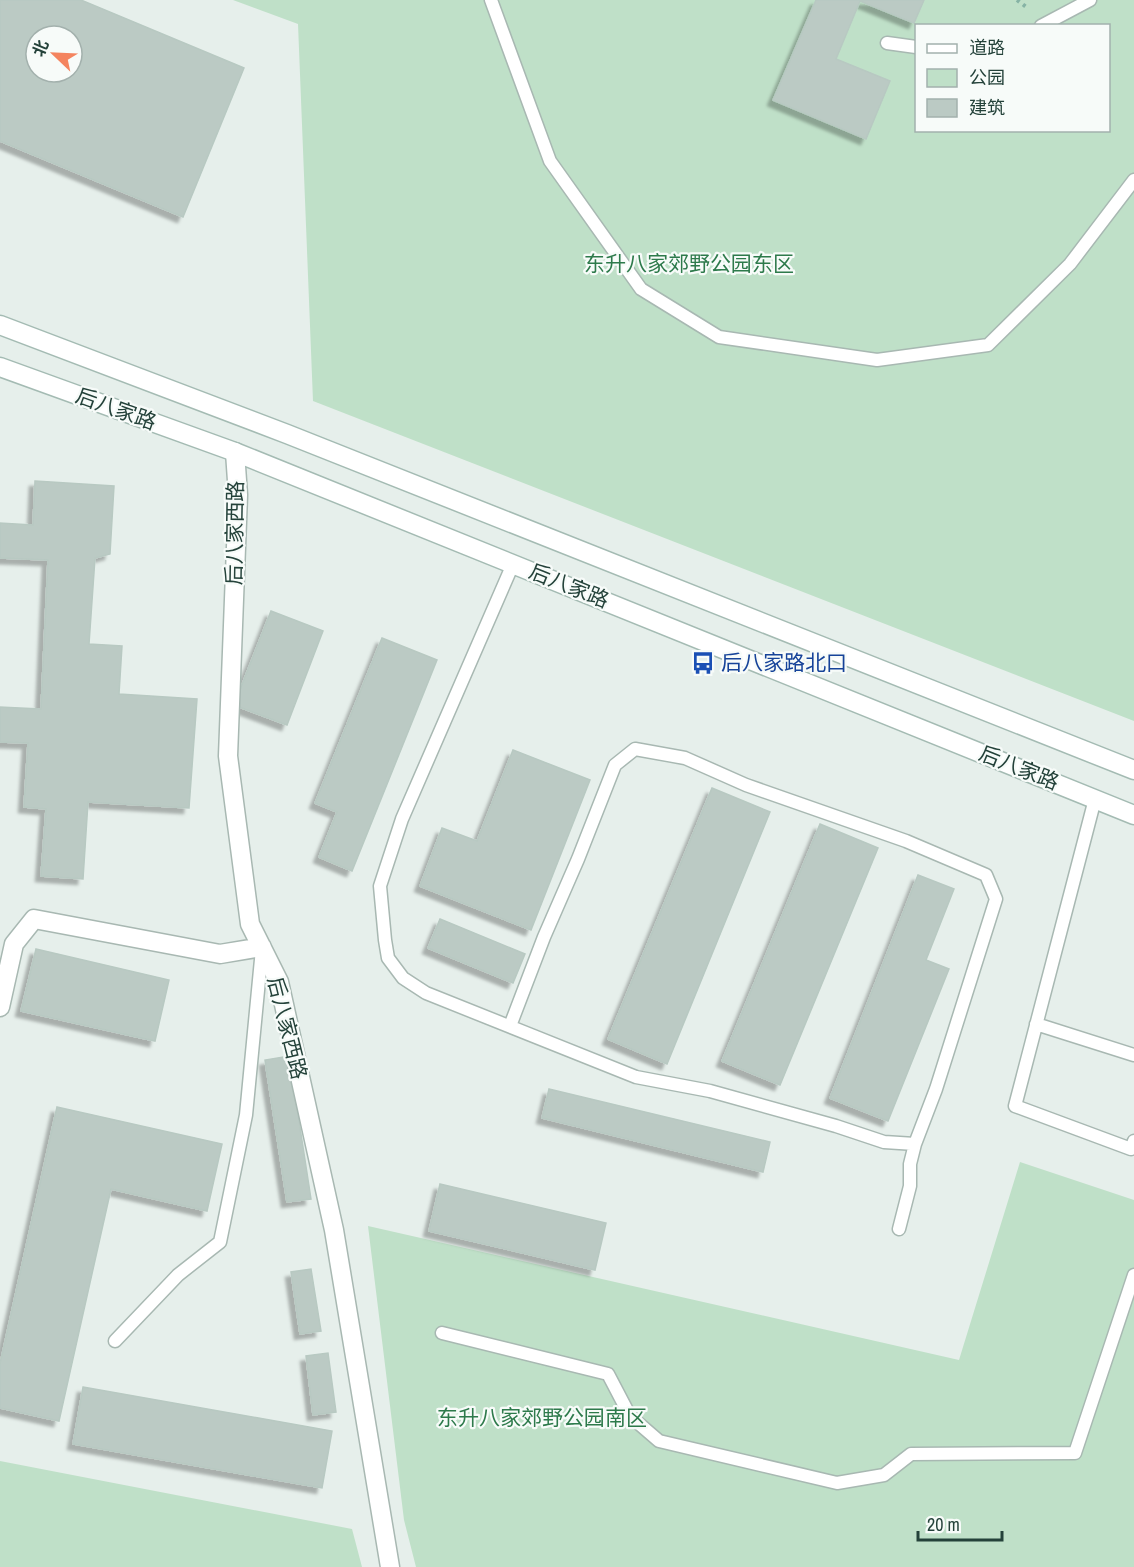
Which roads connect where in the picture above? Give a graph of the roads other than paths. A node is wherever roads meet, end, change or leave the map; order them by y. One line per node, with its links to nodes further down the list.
1 (491, 0): 6 (lane)
2 (1090, 0): 3 (lane)
3 (1045, 24)
4 (887, 44): 5 (lane)
5 (915, 47)
6 (1134, 180)
7 (0, 325): 11 (main road, 后八家路)
8 (0, 367): 9 (main road, 后八家路)
9 (235, 452): 10 (main road, 后八家路); 14 (main road, 后八家西路)
10 (513, 564): 12 (main road, 后八家路); 17 (lane)
11 (1134, 770)
12 (1095, 799): 13 (main road, 后八家路); 16 (lane)
13 (1134, 815)
14 (262, 947): 15 (main road); 24 (lane); 25 (main road, 后八家西路)
15 (0, 1007)
16 (1036, 1024): 18 (lane); 19 (lane)
17 (510, 1026): 20 (lane); 20 (lane)
18 (1134, 1054)
19 (1134, 1141)
20 (915, 1144): 21 (lane)
21 (899, 1229)
22 (1134, 1275): 23 (lane)
23 (442, 1333)
24 (115, 1341)
25 (390, 1567)

